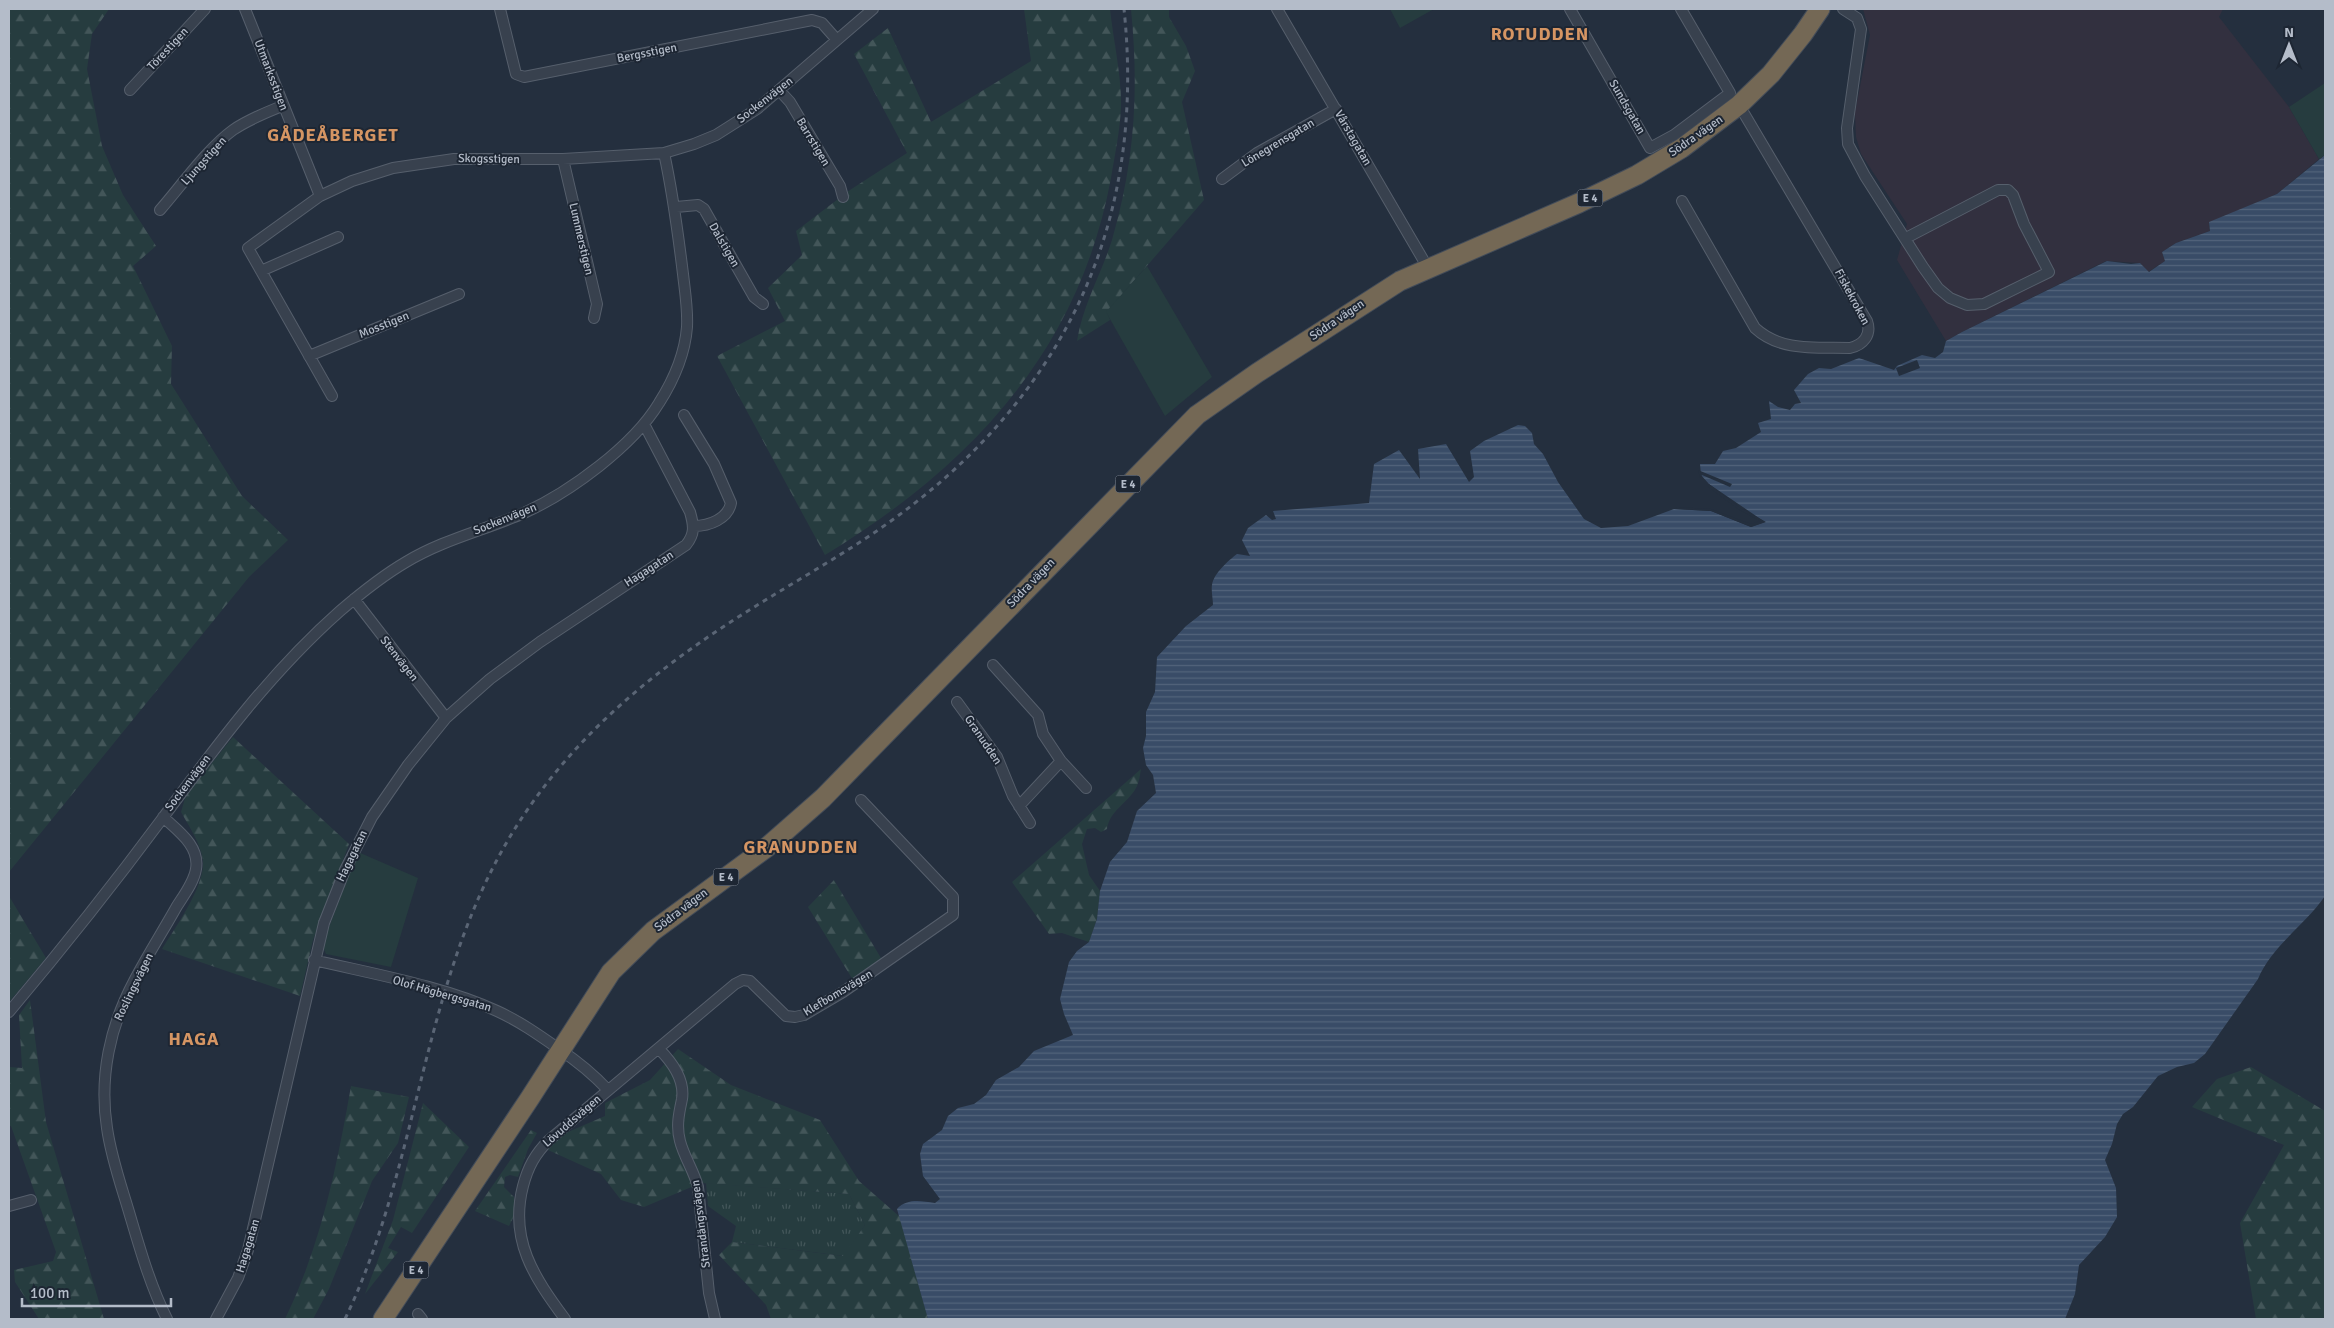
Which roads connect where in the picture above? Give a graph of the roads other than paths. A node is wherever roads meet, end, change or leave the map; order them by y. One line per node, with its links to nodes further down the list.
1 (205, 9): 11 (street, Törestigen)
2 (245, 9): 14 (street, Utmarksstigen)
3 (500, 9): 10 (street, Bergsstigen)
4 (873, 9): 10 (street, Sockenvägen)
5 (1278, 9): 15 (street, Vårstagatan)
6 (1681, 9): 13 (street)
7 (1820, 9): 13 (highway, Södra vägen / E 4)
8 (1843, 9): 25 (street)
9 (1574, 10): 13 (street, Sundsgatan)
10 (837, 40): 12 (street, Sockenvägen)
11 (130, 90)
12 (779, 90): 16 (street, Sockenvägen); 20 (street, Barrstigen)
13 (1734, 99): 21 (street, Fiskekroken); 26 (highway, Södra vägen / E 4)
14 (282, 106): 19 (street, Utmarksstigen); 23 (street, Ljungstigen)
15 (1336, 109): 18 (street, Lönegrensgatan); 26 (street, Vårstagatan)
16 (664, 153): 17 (street, Skogsstigen); 22 (street, Sockenvägen)
17 (563, 159): 19 (street, Skogsstigen); 30 (street, Lummerstigen)
18 (1222, 180)
19 (320, 196): 27 (street)
20 (843, 197)
21 (1682, 201)
22 (676, 207): 29 (street, Dalstigen); 34 (street, Sockenvägen)
23 (160, 210)
24 (338, 237): 27 (street)
25 (1906, 238): 25 (street)
26 (1428, 268): 49 (highway, Södra vägen / E 4)
27 (261, 271): 31 (street)
28 (460, 294): 31 (street, Mosstigen)
29 (763, 304)
30 (594, 318)
31 (309, 356): 32 (street)
32 (332, 396)
33 (684, 415): 35 (street)
34 (644, 424): 35 (street); 36 (street, Sockenvägen)
35 (694, 526): 39 (street, Hagagatan)
36 (354, 599): 39 (street, Stenvägen); 44 (street, Sockenvägen)
37 (993, 665): 40 (street)
38 (957, 702): 43 (street, Granudden)
39 (446, 718): 46 (street, Hagagatan)
40 (1061, 761): 41 (street); 43 (street)
41 (1086, 788)
42 (862, 800): 48 (street, Klefbomsvägen)
43 (1019, 806): 45 (street, Granudden)
44 (163, 817): 47 (street, Sockenvägen); 53 (street, Roslingsvägen)
45 (1030, 823)
46 (314, 960): 49 (street, Olof Högbergsgatan); 54 (street, Hagagatan)
47 (9, 1012)
48 (659, 1049): 50 (street, Klefbomsvägen); 57 (street, Strandängsvägen)
49 (560, 1050): 50 (street, Lövuddsvägen); 55 (highway, Södra vägen / E 4)
50 (608, 1090): 56 (street, Lövuddsvägen)
51 (31, 1200): 52 (street)
52 (9, 1206)
53 (167, 1319)
54 (216, 1319)
55 (383, 1319)
56 (565, 1319)
57 (715, 1319)

